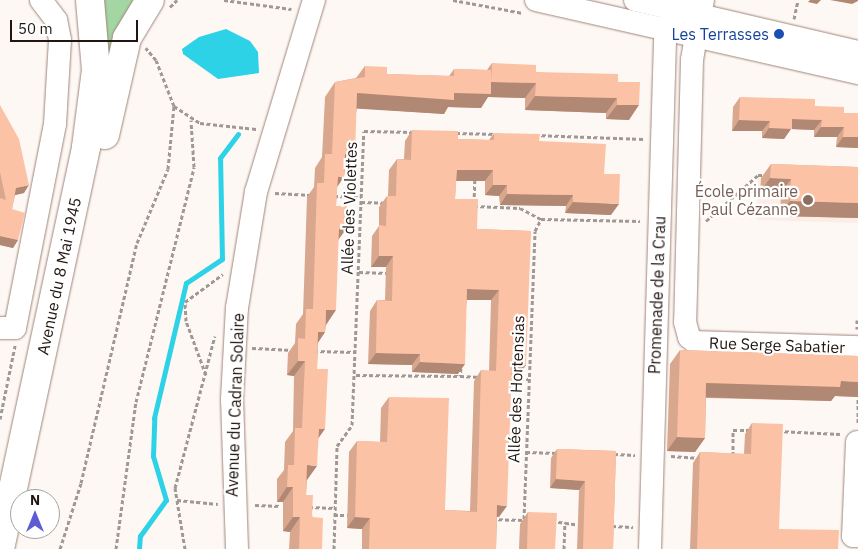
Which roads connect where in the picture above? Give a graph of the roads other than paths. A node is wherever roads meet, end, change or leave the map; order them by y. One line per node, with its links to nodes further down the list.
1 (41, 0): 11 (street)
2 (90, 0): 17 (main road, Avenue du 8 Mai 1945)
3 (150, 0): 14 (main road, Avenue du 8 Mai 1945)
4 (536, 0): 8 (street)
5 (635, 0): 8 (street)
6 (308, 5): 18 (street, Avenue du Cadran Solaire)
7 (699, 18): 8 (street); 8 (street); 9 (street); 10 (street); 12 (street, Rue Serge Sabatier)
8 (670, 28): 16 (street, Promenade de la Crau)
9 (858, 52)
10 (858, 73)
11 (7, 328)
12 (858, 347)
13 (857, 438): 15 (street)
14 (32, 489)
15 (856, 536)
16 (650, 538)
17 (0, 549)
18 (237, 549)

